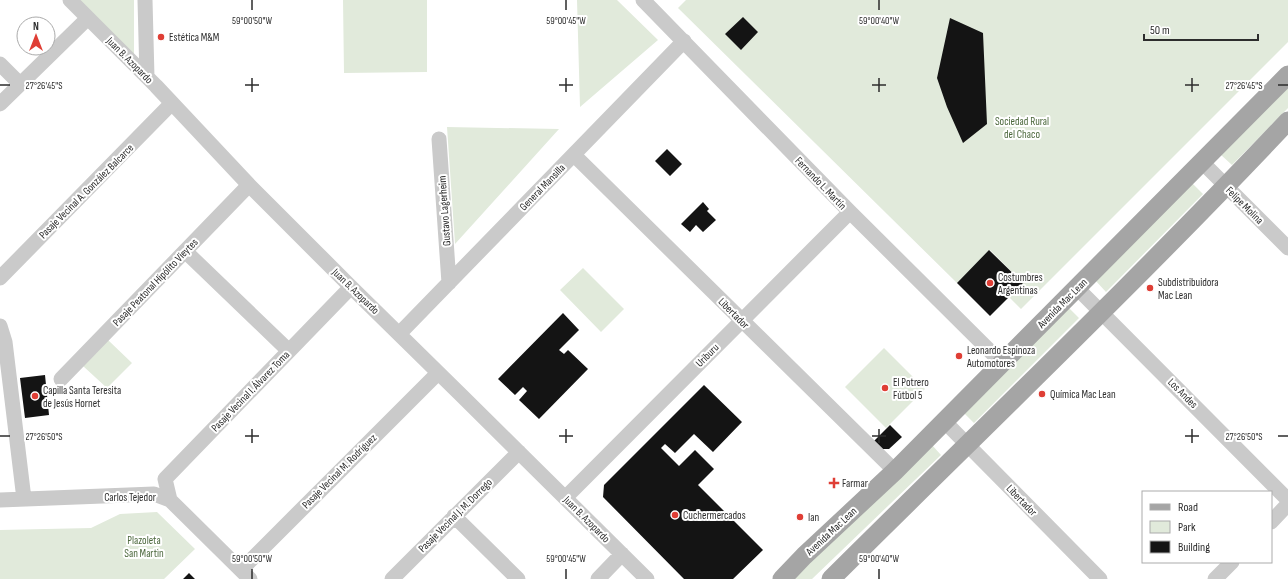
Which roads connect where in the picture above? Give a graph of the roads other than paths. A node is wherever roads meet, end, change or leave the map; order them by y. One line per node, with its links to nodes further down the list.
1 (70, 0): 4 (street, Juan B. Azopardo)
2 (145, 0): 8 (street)
3 (643, 0): 5 (street, Fernando L. Martín)
4 (88, 18): 8 (street, Juan B. Azopardo); 9 (street)
5 (684, 41): 14 (street, General Mansilla); 18 (street, Fernando L. Martín)
6 (0, 64): 9 (street)
7 (1288, 75): 15 (main road, Avenida Mac Lean)
8 (147, 77): 11 (street, Juan B. Azopardo)
9 (20, 84): 10 (street)
10 (0, 104)
11 (172, 104): 16 (street, Juan B. Azopardo); 21 (street, Pasaje Vecinal A. González Balcarce)
12 (1288, 121): 17 (main road)
13 (439, 139): 22 (street, Gustavo Lagerheim)
14 (574, 154): 22 (street, General Mansilla); 26 (street, Libertador)
15 (1202, 162): 17 (street, Felipe Molina); 24 (main road, Avenida Mac Lean)
16 (250, 185): 20 (street, Pasaje Peatonal Hipólito Vieytes); 23 (street, Juan B. Azopardo)
17 (1226, 187): 19 (street, Felipe Molina); 25 (main road)
18 (850, 212): 26 (street, Uriburu); 30 (street, Fernando L. Martín)
19 (1288, 248)
20 (185, 251): 29 (street); 32 (street, Pasaje Peatonal Hipólito Vieytes)
21 (0, 278)
22 (449, 283): 28 (street, General Mansilla)
23 (351, 287): 28 (street, Juan B. Azopardo); 29 (street, Pasaje Vecinal I. Álvarez Toma)
24 (1077, 288): 25 (street, Los Andes); 30 (main road, Avenida Mac Lean)
25 (1102, 312): 34 (main road); 41 (street, Los Andes)
26 (742, 320): 36 (street, Libertador); 37 (street, Uriburu)
27 (0, 326): 38 (street)
28 (400, 333): 31 (street, Juan B. Azopardo)
29 (289, 351): 40 (street, Pasaje Vecinal I. Álvarez Toma)
30 (1002, 362): 33 (main road, Avenida Mac Lean)
31 (438, 373): 35 (street, Juan B. Azopardo); 47 (street, Pasaje Vecinal M. Rodríguez)
32 (61, 379)
33 (944, 421): 34 (street, Libertador); 36 (main road, Avenida Mac Lean)
34 (968, 444): 53 (main road); 54 (street, Libertador)
35 (519, 452): 37 (street, Juan B. Azopardo); 43 (street, Pasaje Vecinal J. M. Dorrego)
36 (895, 471): 52 (main road, Avenida Mac Lean)
37 (565, 498): 45 (street, Juan B. Azopardo)
38 (24, 499): 39 (street, Carlos Tejedor); 40 (street, Carlos Tejedor)
39 (0, 500)
40 (170, 500): 47 (street, Carlos Tejedor)
41 (1288, 500)
42 (1288, 504): 44 (street)
43 (454, 516): 48 (street, Pasaje Vecinal J. M. Dorrego); 49 (street)
44 (1272, 521)
45 (622, 554): 50 (street); 51 (street, Juan B. Azopardo)
46 (1231, 563): 55 (street)
47 (246, 574)
48 (392, 579)
49 (518, 579)
50 (598, 579)
51 (647, 579)
52 (782, 579)
53 (831, 579)
54 (1100, 579)
55 (1215, 579)

